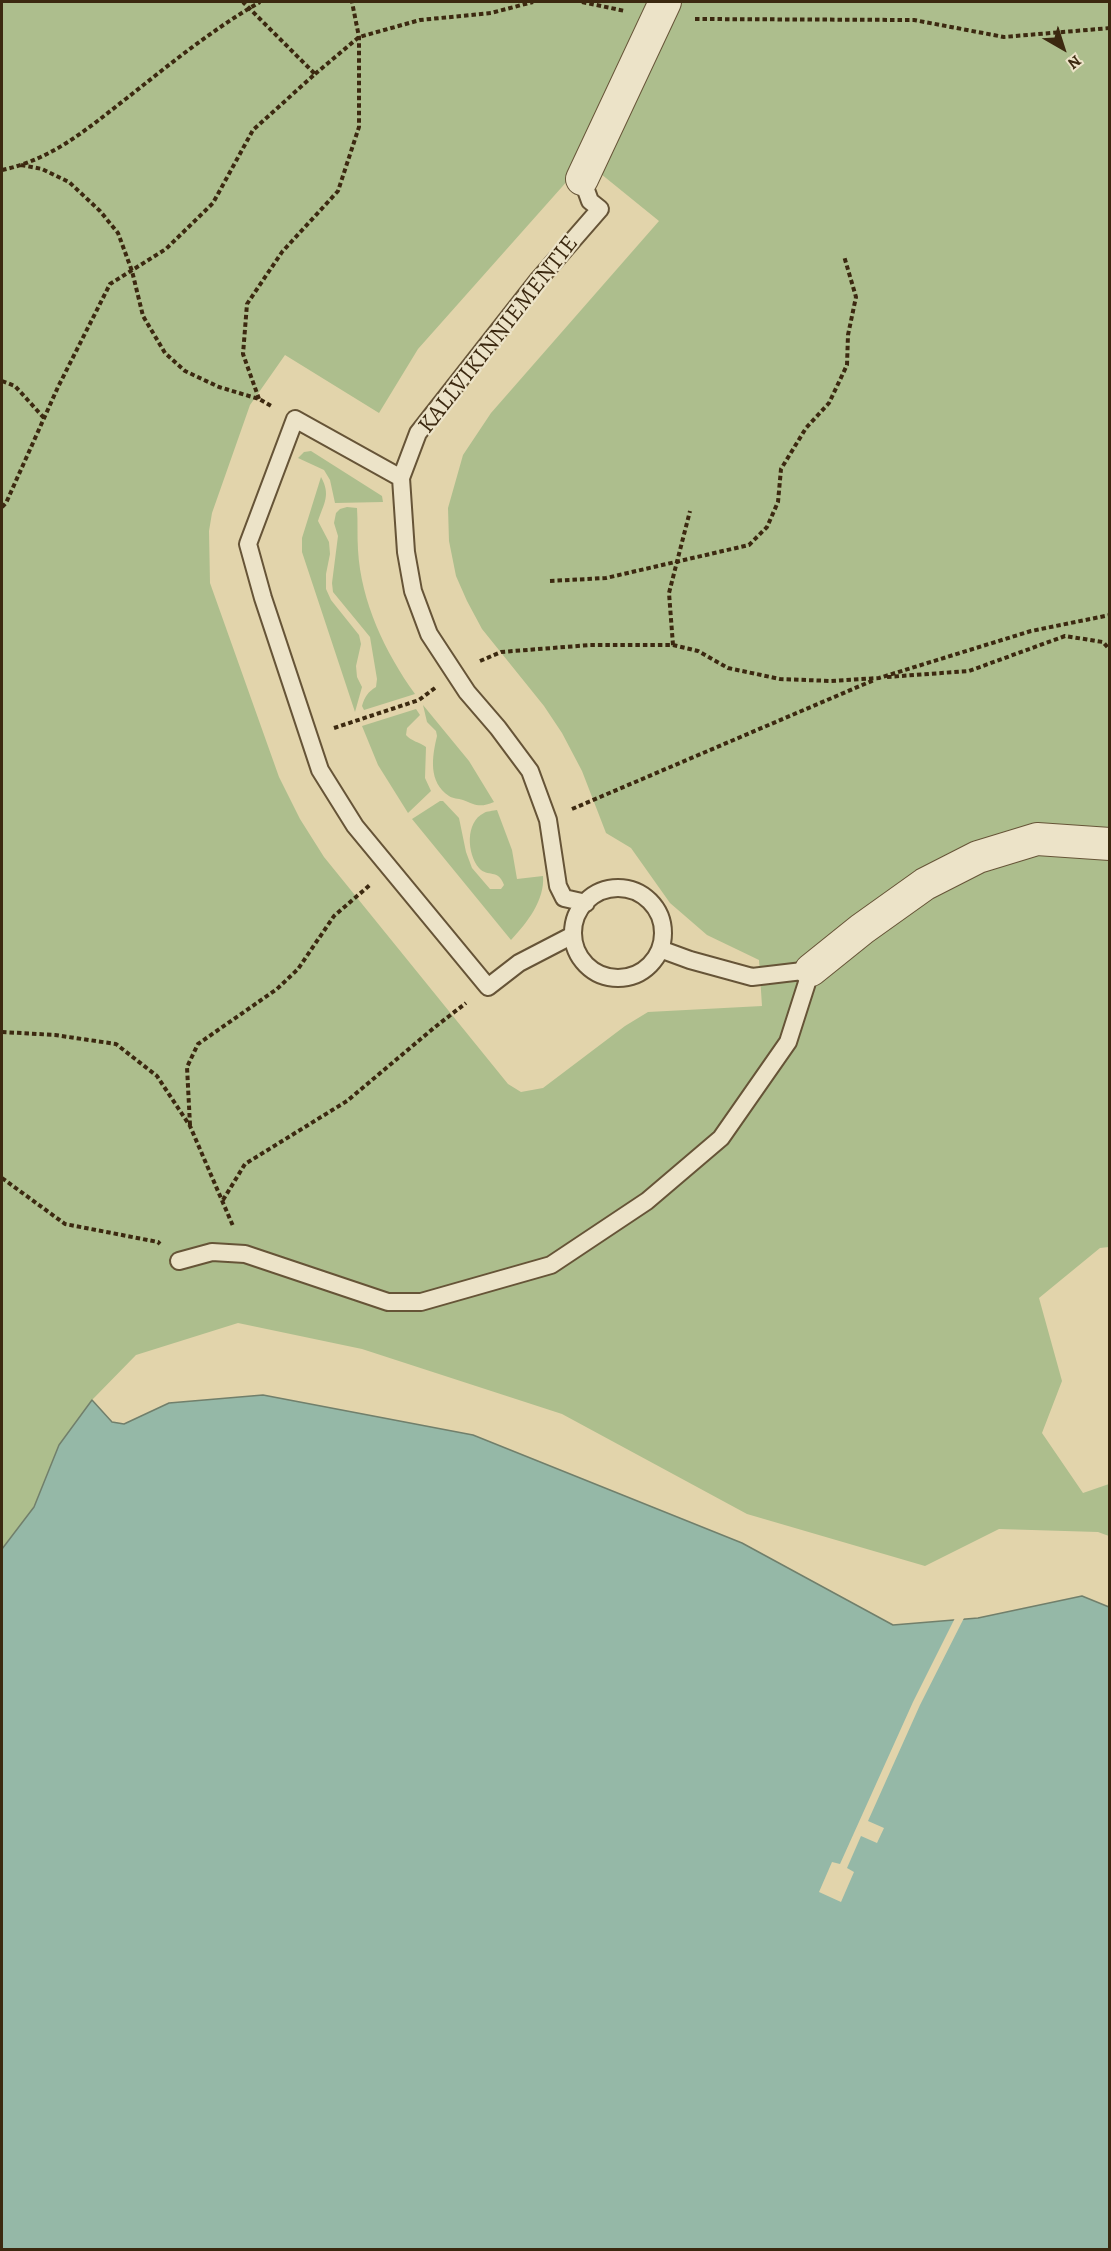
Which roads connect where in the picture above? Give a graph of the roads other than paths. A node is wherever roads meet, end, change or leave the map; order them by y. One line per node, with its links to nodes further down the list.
1 (662, 10): 2 (street)
2 (586, 190): 3 (lane, KALLVIKINNIEMENTIE)
3 (400, 478): 5 (lane, KALLVIKINNIEMENTIE); 6 (lane)
4 (1110, 844): 8 (street)
5 (586, 903): 6 (lane); 7 (lane)
6 (573, 935): 7 (lane)
7 (660, 949): 8 (lane)
8 (811, 970): 9 (lane)
9 (179, 1261)

